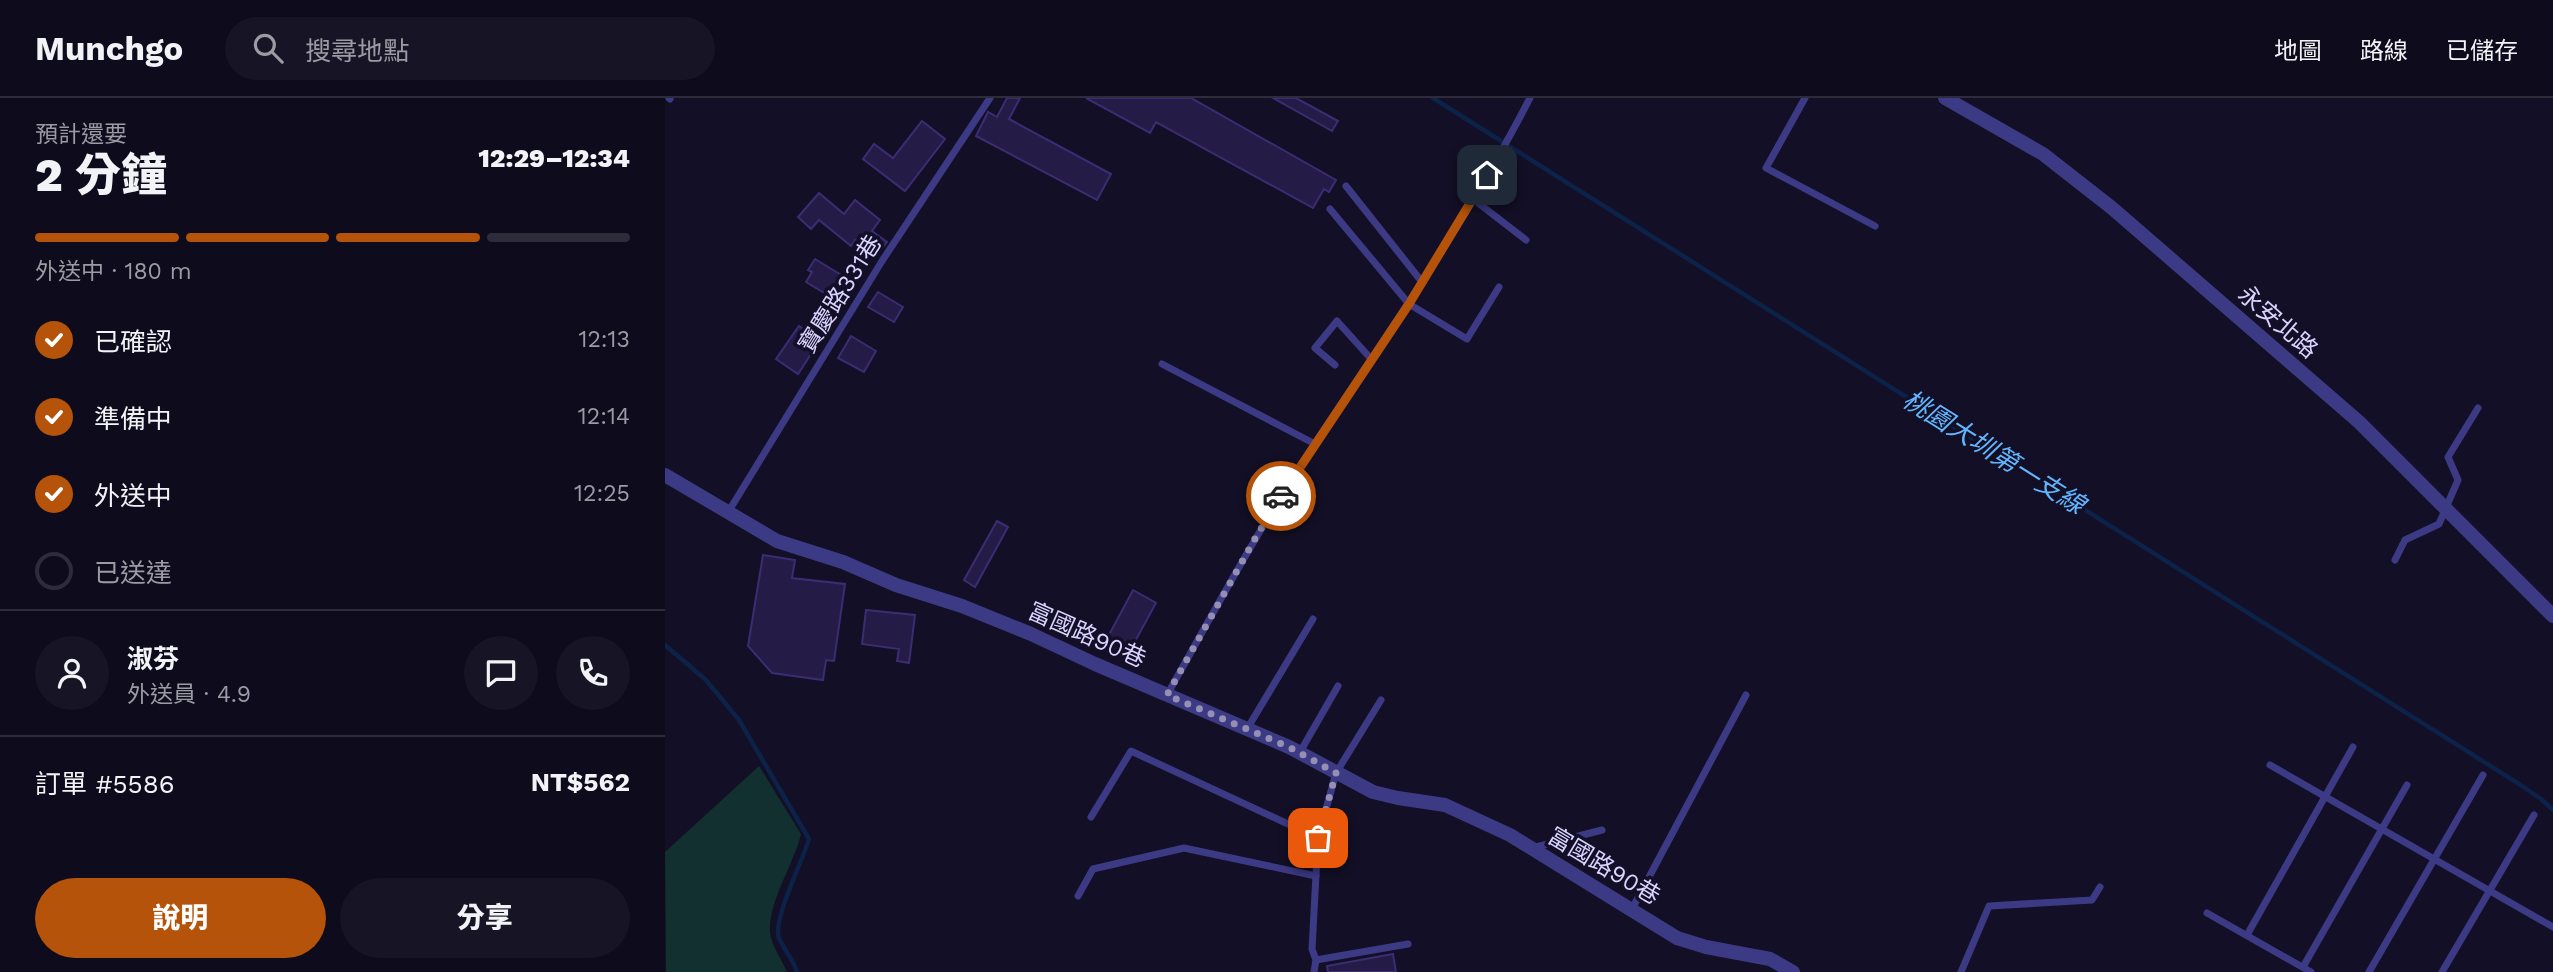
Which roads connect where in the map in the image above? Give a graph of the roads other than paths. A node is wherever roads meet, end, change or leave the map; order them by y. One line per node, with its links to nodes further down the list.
1 (990, 98): 20 (lane, 寶慶路331巷)
2 (1530, 98): 6 (lane)
3 (1805, 98): 8 (lane)
4 (1945, 98): 19 (street, 永安北路)
5 (1346, 186): 10 (lane)
6 (1473, 199): 9 (lane); 10 (lane)
7 (1330, 209): 12 (lane)
8 (1875, 226)
9 (1526, 240)
10 (1422, 282): 12 (lane)
11 (1499, 286): 12 (lane)
12 (1409, 304): 13 (lane)
13 (1372, 360): 15 (lane); 17 (lane)
14 (1162, 364): 17 (lane)
15 (1335, 365)
16 (2478, 408): 19 (lane)
17 (1315, 444): 25 (lane)
18 (665, 475): 20 (street, 富國路90巷)
19 (2445, 509): 21 (lane); 22 (street, 永安北路)
20 (727, 514): 25 (street, 富國路90巷)
21 (2395, 561)
22 (2553, 616)
23 (1313, 619): 28 (lane)
24 (1338, 686): 30 (lane)
25 (1167, 695): 28 (street, 富國路90巷)
26 (1746, 695): 47 (lane)
27 (1381, 700): 32 (lane)
28 (1247, 729): 30 (street, 富國路90巷)
29 (2353, 747): 35 (lane)
30 (1299, 753): 32 (street, 富國路90巷)
31 (2270, 765): 35 (lane)
32 (1336, 773): 40 (lane); 41 (street, 富國路90巷)
33 (2483, 775): 42 (lane)
34 (2406, 785): 38 (lane)
35 (2326, 796): 38 (lane); 50 (lane)
36 (2534, 815): 45 (lane)
37 (1091, 817): 40 (lane)
38 (2383, 828): 42 (lane); 53 (lane)
39 (1602, 830): 41 (lane)
40 (1318, 838): 43 (lane)
41 (1531, 848): 47 (street, 富國路90巷)
42 (2436, 858): 45 (lane); 58 (lane)
43 (1316, 876): 46 (lane); 52 (lane)
44 (2100, 887): 56 (lane)
45 (2490, 890): 49 (lane); 59 (lane)
46 (1078, 896)
47 (1632, 909): 55 (street, 富國路90巷)
48 (2207, 912): 50 (lane)
49 (2553, 927)
50 (2246, 935): 53 (lane)
51 (1408, 944): 52 (lane)
52 (1316, 961): 54 (lane)
53 (2303, 967): 57 (lane)
54 (1314, 972)
55 (1793, 972)
56 (1961, 972)
57 (2311, 972)
58 (2369, 972)
59 (2442, 972)

